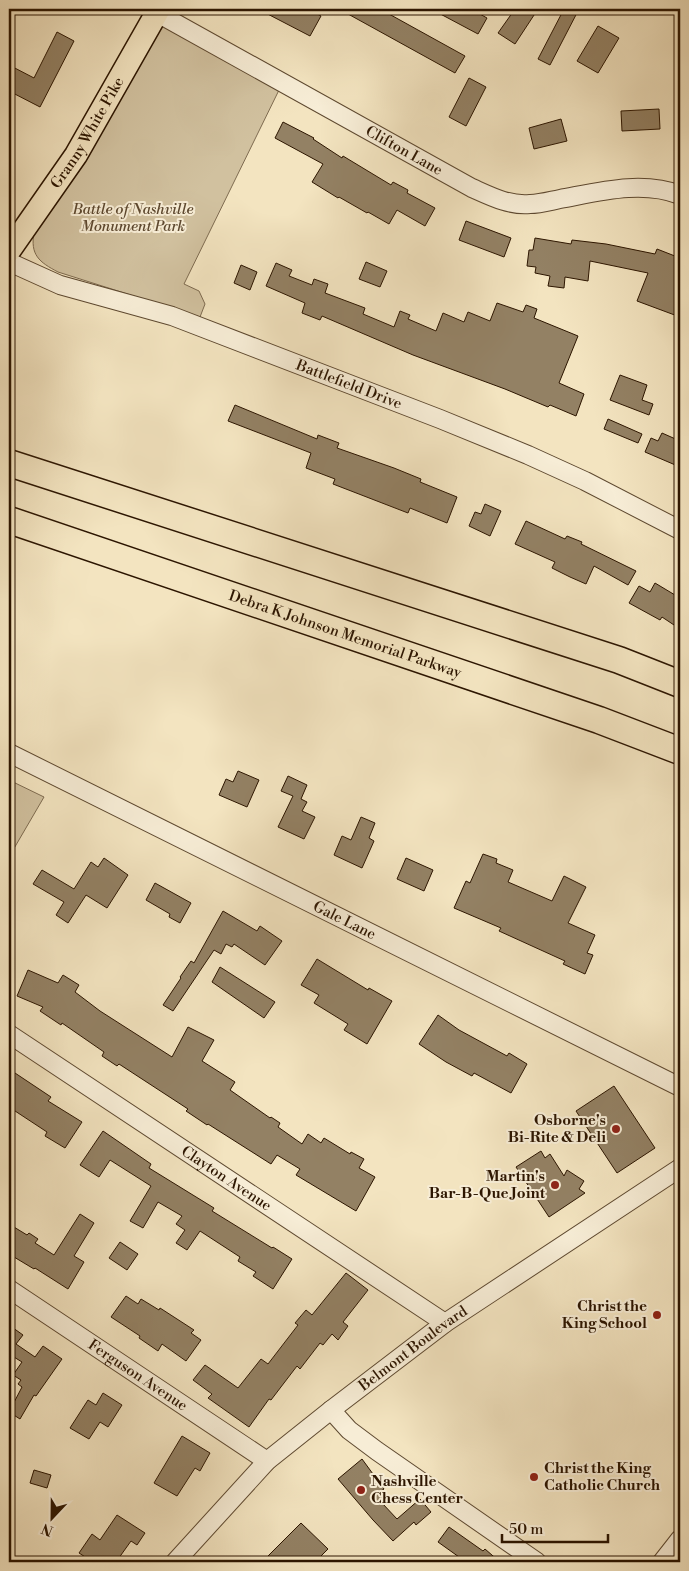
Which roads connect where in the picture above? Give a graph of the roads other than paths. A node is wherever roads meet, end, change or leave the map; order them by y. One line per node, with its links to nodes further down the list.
1 (156, 10): 2 (street, Clifton Lane); 3 (main road, Granny White Pike)
2 (680, 195)
3 (9, 251)
4 (9, 262): 7 (street, Battlefield Drive)
5 (9, 463): 8 (highway)
6 (9, 520): 9 (highway, Debra K Johnson Memorial Parkway)
7 (680, 530)
8 (680, 684)
9 (680, 751)
10 (9, 753): 12 (street, Gale Lane)
11 (9, 1034): 15 (street, Clayton Avenue)
12 (680, 1088)
13 (680, 1168): 15 (street, Belmont Boulevard)
14 (9, 1289): 17 (street, Ferguson Avenue)
15 (444, 1323): 16 (street, Belmont Boulevard)
16 (331, 1410): 17 (street, Belmont Boulevard); 20 (street)
17 (267, 1461): 19 (street, Belmont Boulevard)
18 (680, 1539): 21 (street)
19 (175, 1562)
20 (538, 1562)
21 (662, 1562)

